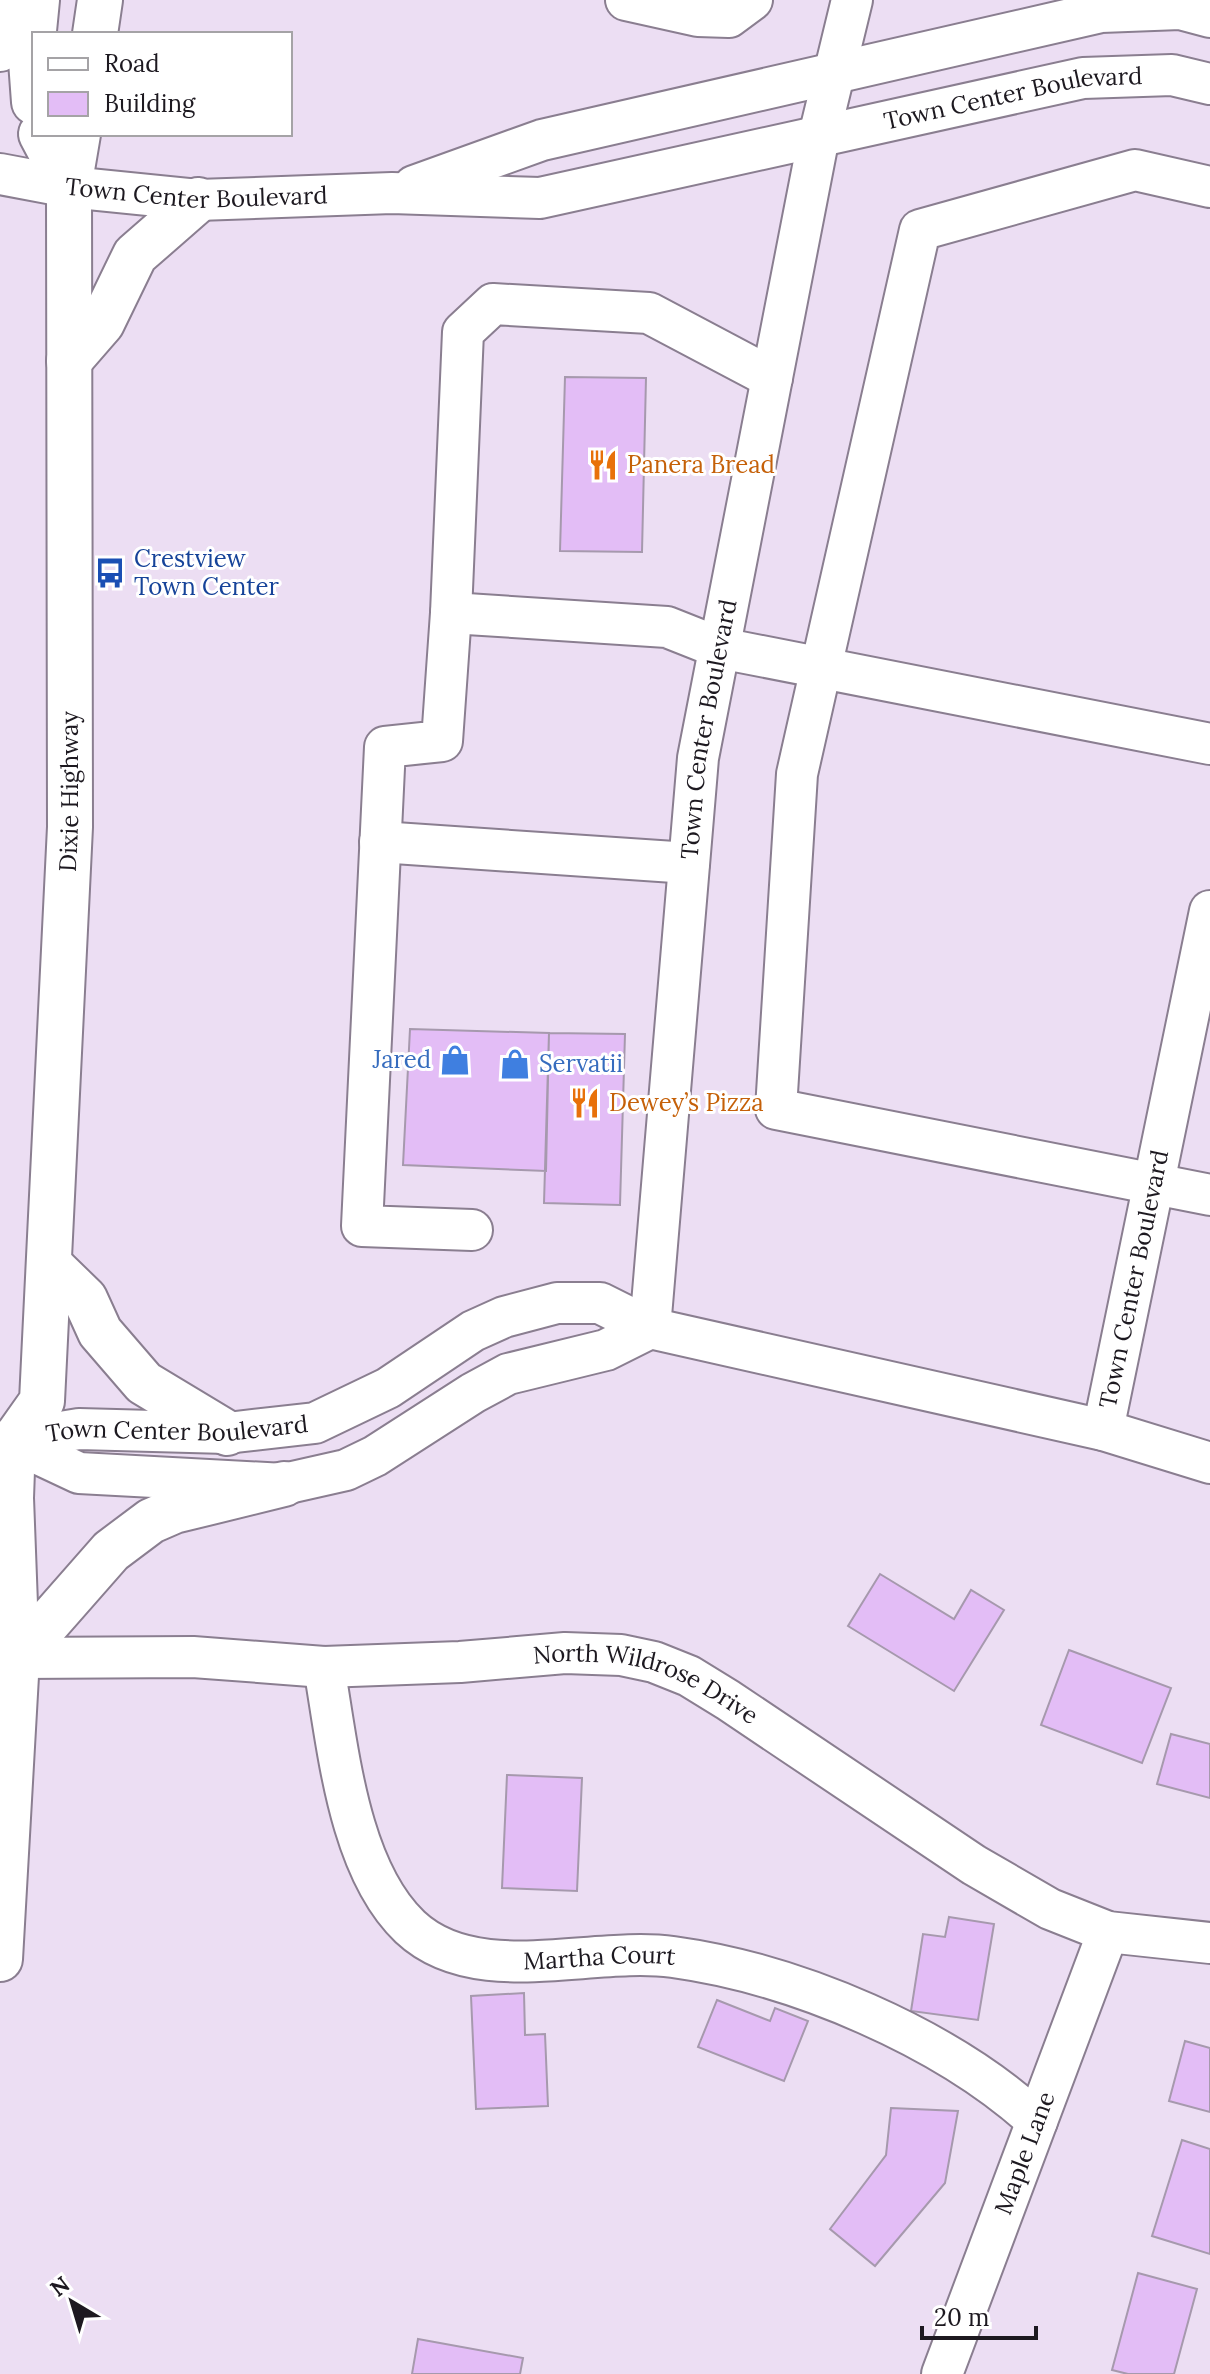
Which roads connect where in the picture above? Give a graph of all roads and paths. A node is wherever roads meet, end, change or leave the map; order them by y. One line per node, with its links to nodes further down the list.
1 (4, 0): 10 (main road)
2 (37, 0): 8 (main road)
3 (100, 0): 9 (main road)
4 (626, 0): 5 (street)
5 (752, 0)
6 (852, 0): 12 (street, Town Center Boulevard)
7 (1210, 17): 12 (street, Town Center Boulevard)
8 (34, 32)
9 (95, 32)
10 (0, 49)
11 (32, 51): 13 (main road)
12 (837, 72): 17 (street, Town Center Boulevard); 21 (street, Town Center Boulevard)
13 (32, 75)
14 (1210, 84): 17 (street, Town Center Boulevard)
15 (42, 136): 19 (main road)
16 (78, 136): 19 (main road, Dixie Highway)
17 (819, 136): 21 (street, Town Center Boulevard); 24 (street, Town Center Boulevard)
18 (0, 174): 19 (street, Town Center Boulevard)
19 (69, 187): 22 (street, Town Center Boulevard); 23 (main road, Dixie Highway)
20 (1210, 187): 27 (street)
21 (392, 193): 22 (street, Town Center Boulevard)
22 (198, 200): 23 (main road)
23 (69, 361): 35 (main road, Dixie Highway)
24 (772, 378): 25 (street); 26 (street, Town Center Boulevard)
25 (451, 613): 26 (street); 29 (street)
26 (720, 648): 27 (street); 30 (street, Town Center Boulevard)
27 (821, 668): 28 (street); 32 (street)
28 (1210, 744)
29 (380, 842): 30 (street); 34 (street)
30 (689, 863): 36 (street, Town Center Boulevard)
31 (1210, 911): 32 (street, Town Center Boulevard)
32 (1154, 1182): 33 (street); 37 (street, Town Center Boulevard)
33 (1210, 1195)
34 (472, 1230)
35 (49, 1264): 38 (main road); 39 (main road, Dixie Highway)
36 (650, 1328): 37 (street, Town Center Boulevard); 38 (street, Town Center Boulevard); 41 (street, Town Center Boulevard)
37 (1103, 1430): 40 (street)
38 (227, 1433): 39 (street, Town Center Boulevard)
39 (4, 1437): 41 (street, Town Center Boulevard); 42 (main road)
40 (1210, 1463)
41 (284, 1484): 42 (main road)
42 (11, 1629): 43 (street, North Wildrose Drive); 46 (main road)
43 (324, 1667): 44 (street, North Wildrose Drive); 47 (street, Martha Court)
44 (1108, 1932): 45 (street, North Wildrose Drive); 47 (street, Maple Lane)
45 (1210, 1943)
46 (0, 1959)
47 (1037, 2121): 48 (street, Maple Lane)
48 (942, 2374)

